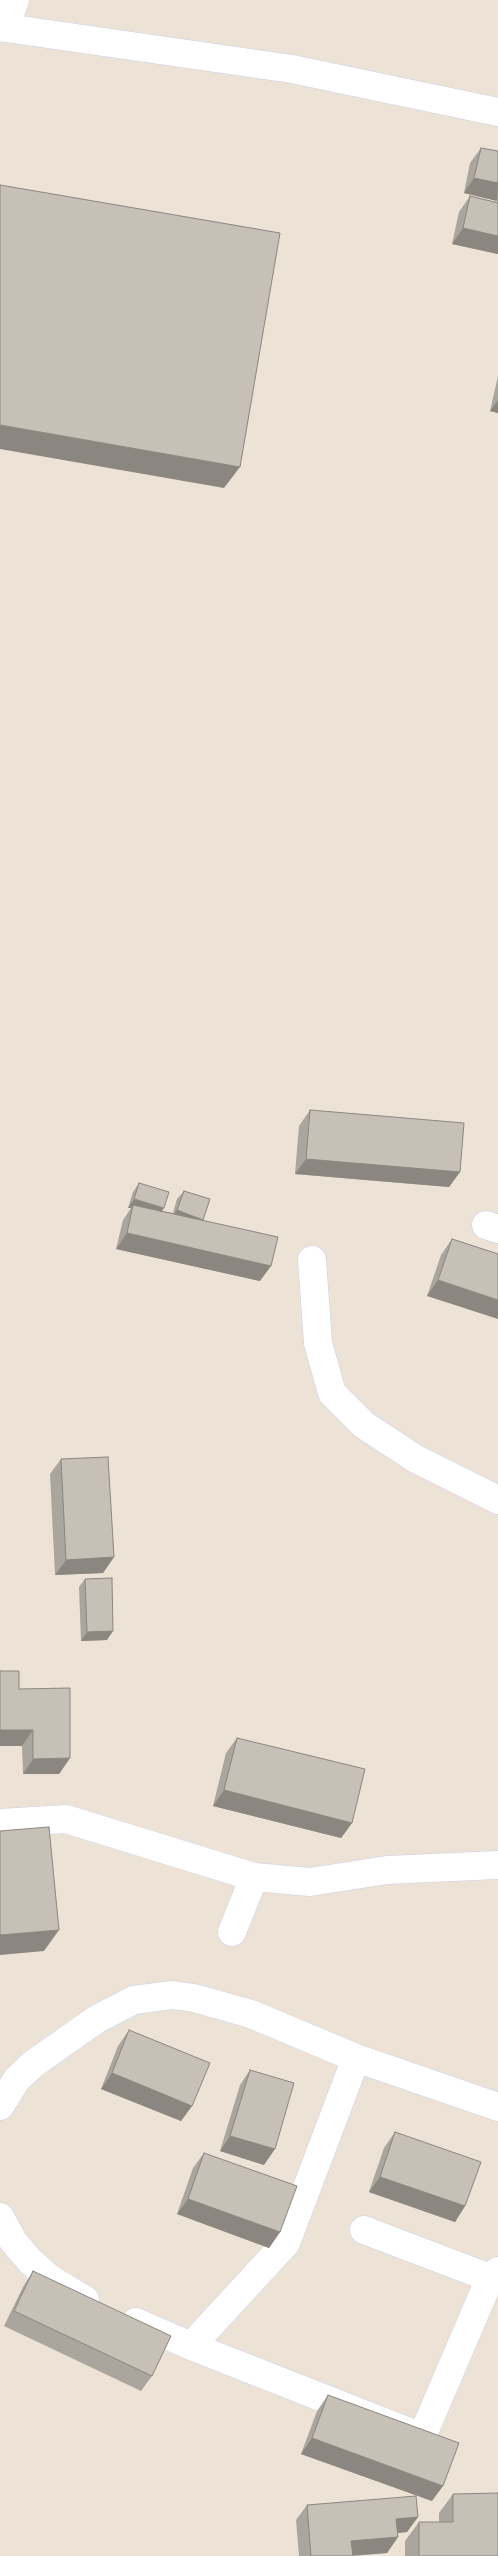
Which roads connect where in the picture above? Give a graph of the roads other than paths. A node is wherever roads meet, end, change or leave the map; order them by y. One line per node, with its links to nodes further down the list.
1 (15, 0): 2 (street)
2 (3, 28): 3 (street)
3 (498, 112)
4 (312, 1260): 5 (street)
5 (498, 1500)
6 (0, 1823): 8 (street)
7 (498, 1865): 8 (street)
8 (254, 1877): 9 (street)
9 (232, 1932)
10 (356, 2058): 11 (street); 12 (street); 16 (street)
11 (0, 2106)
12 (498, 2107)
13 (0, 2217): 16 (street)
14 (364, 2230): 15 (street)
15 (494, 2274): 16 (street)
16 (192, 2346)

